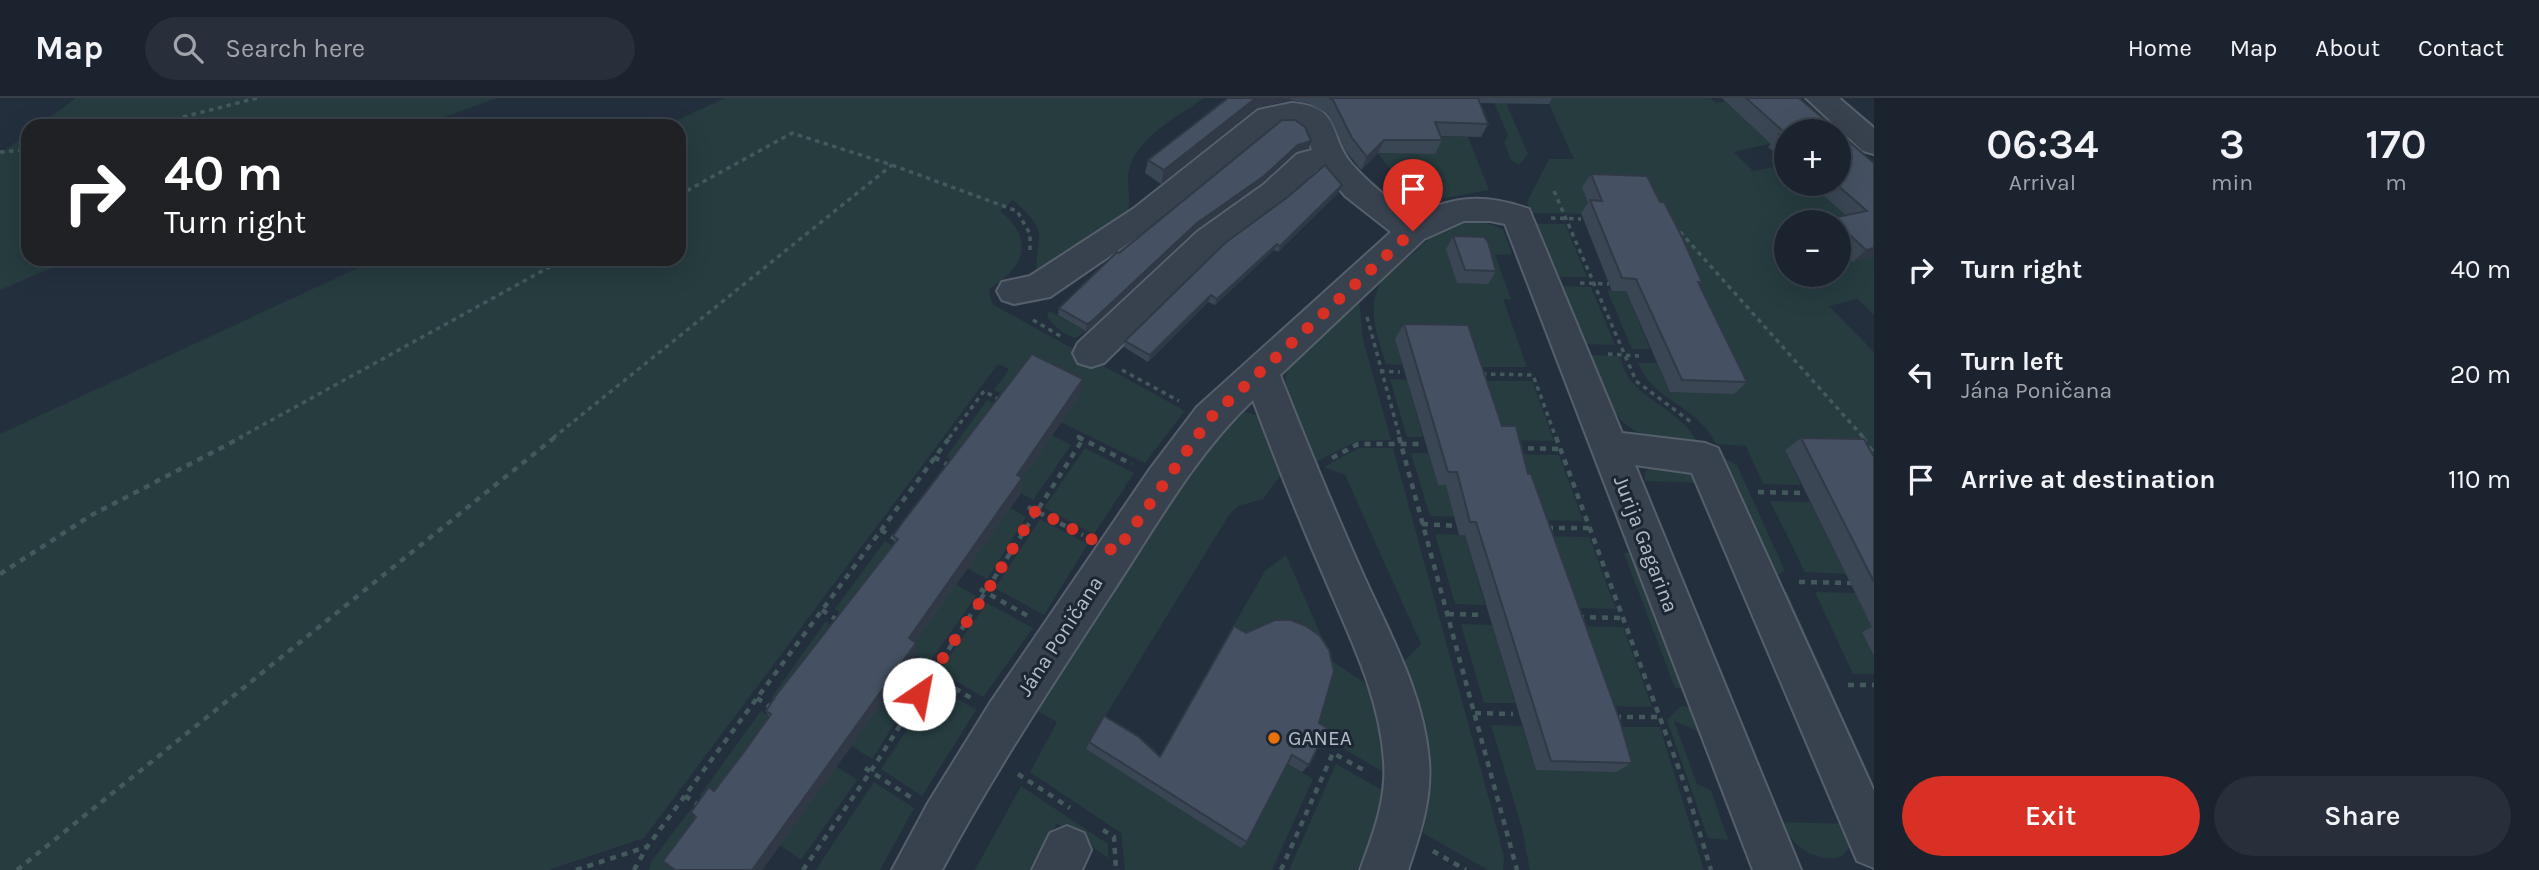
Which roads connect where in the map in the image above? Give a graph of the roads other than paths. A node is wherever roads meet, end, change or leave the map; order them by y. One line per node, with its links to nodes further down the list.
1 (1821, 98): 2 (street)
2 (1874, 144)
3 (1331, 157): 5 (street); 6 (street); 7 (street)
4 (1518, 216): 5 (street, Jána Poničana); 9 (street, Jurija Gagarina)
5 (1413, 231): 8 (street, Jána Poničana)
6 (1014, 291)
7 (1091, 353)
8 (1260, 370): 12 (street, Jána Poničana); 13 (street)
9 (1609, 448): 10 (street); 14 (street, Jurija Gagarina)
10 (1874, 844)
11 (1874, 865): 15 (street)
12 (916, 870)
13 (1384, 870)
14 (1777, 870)
15 (1867, 870)

